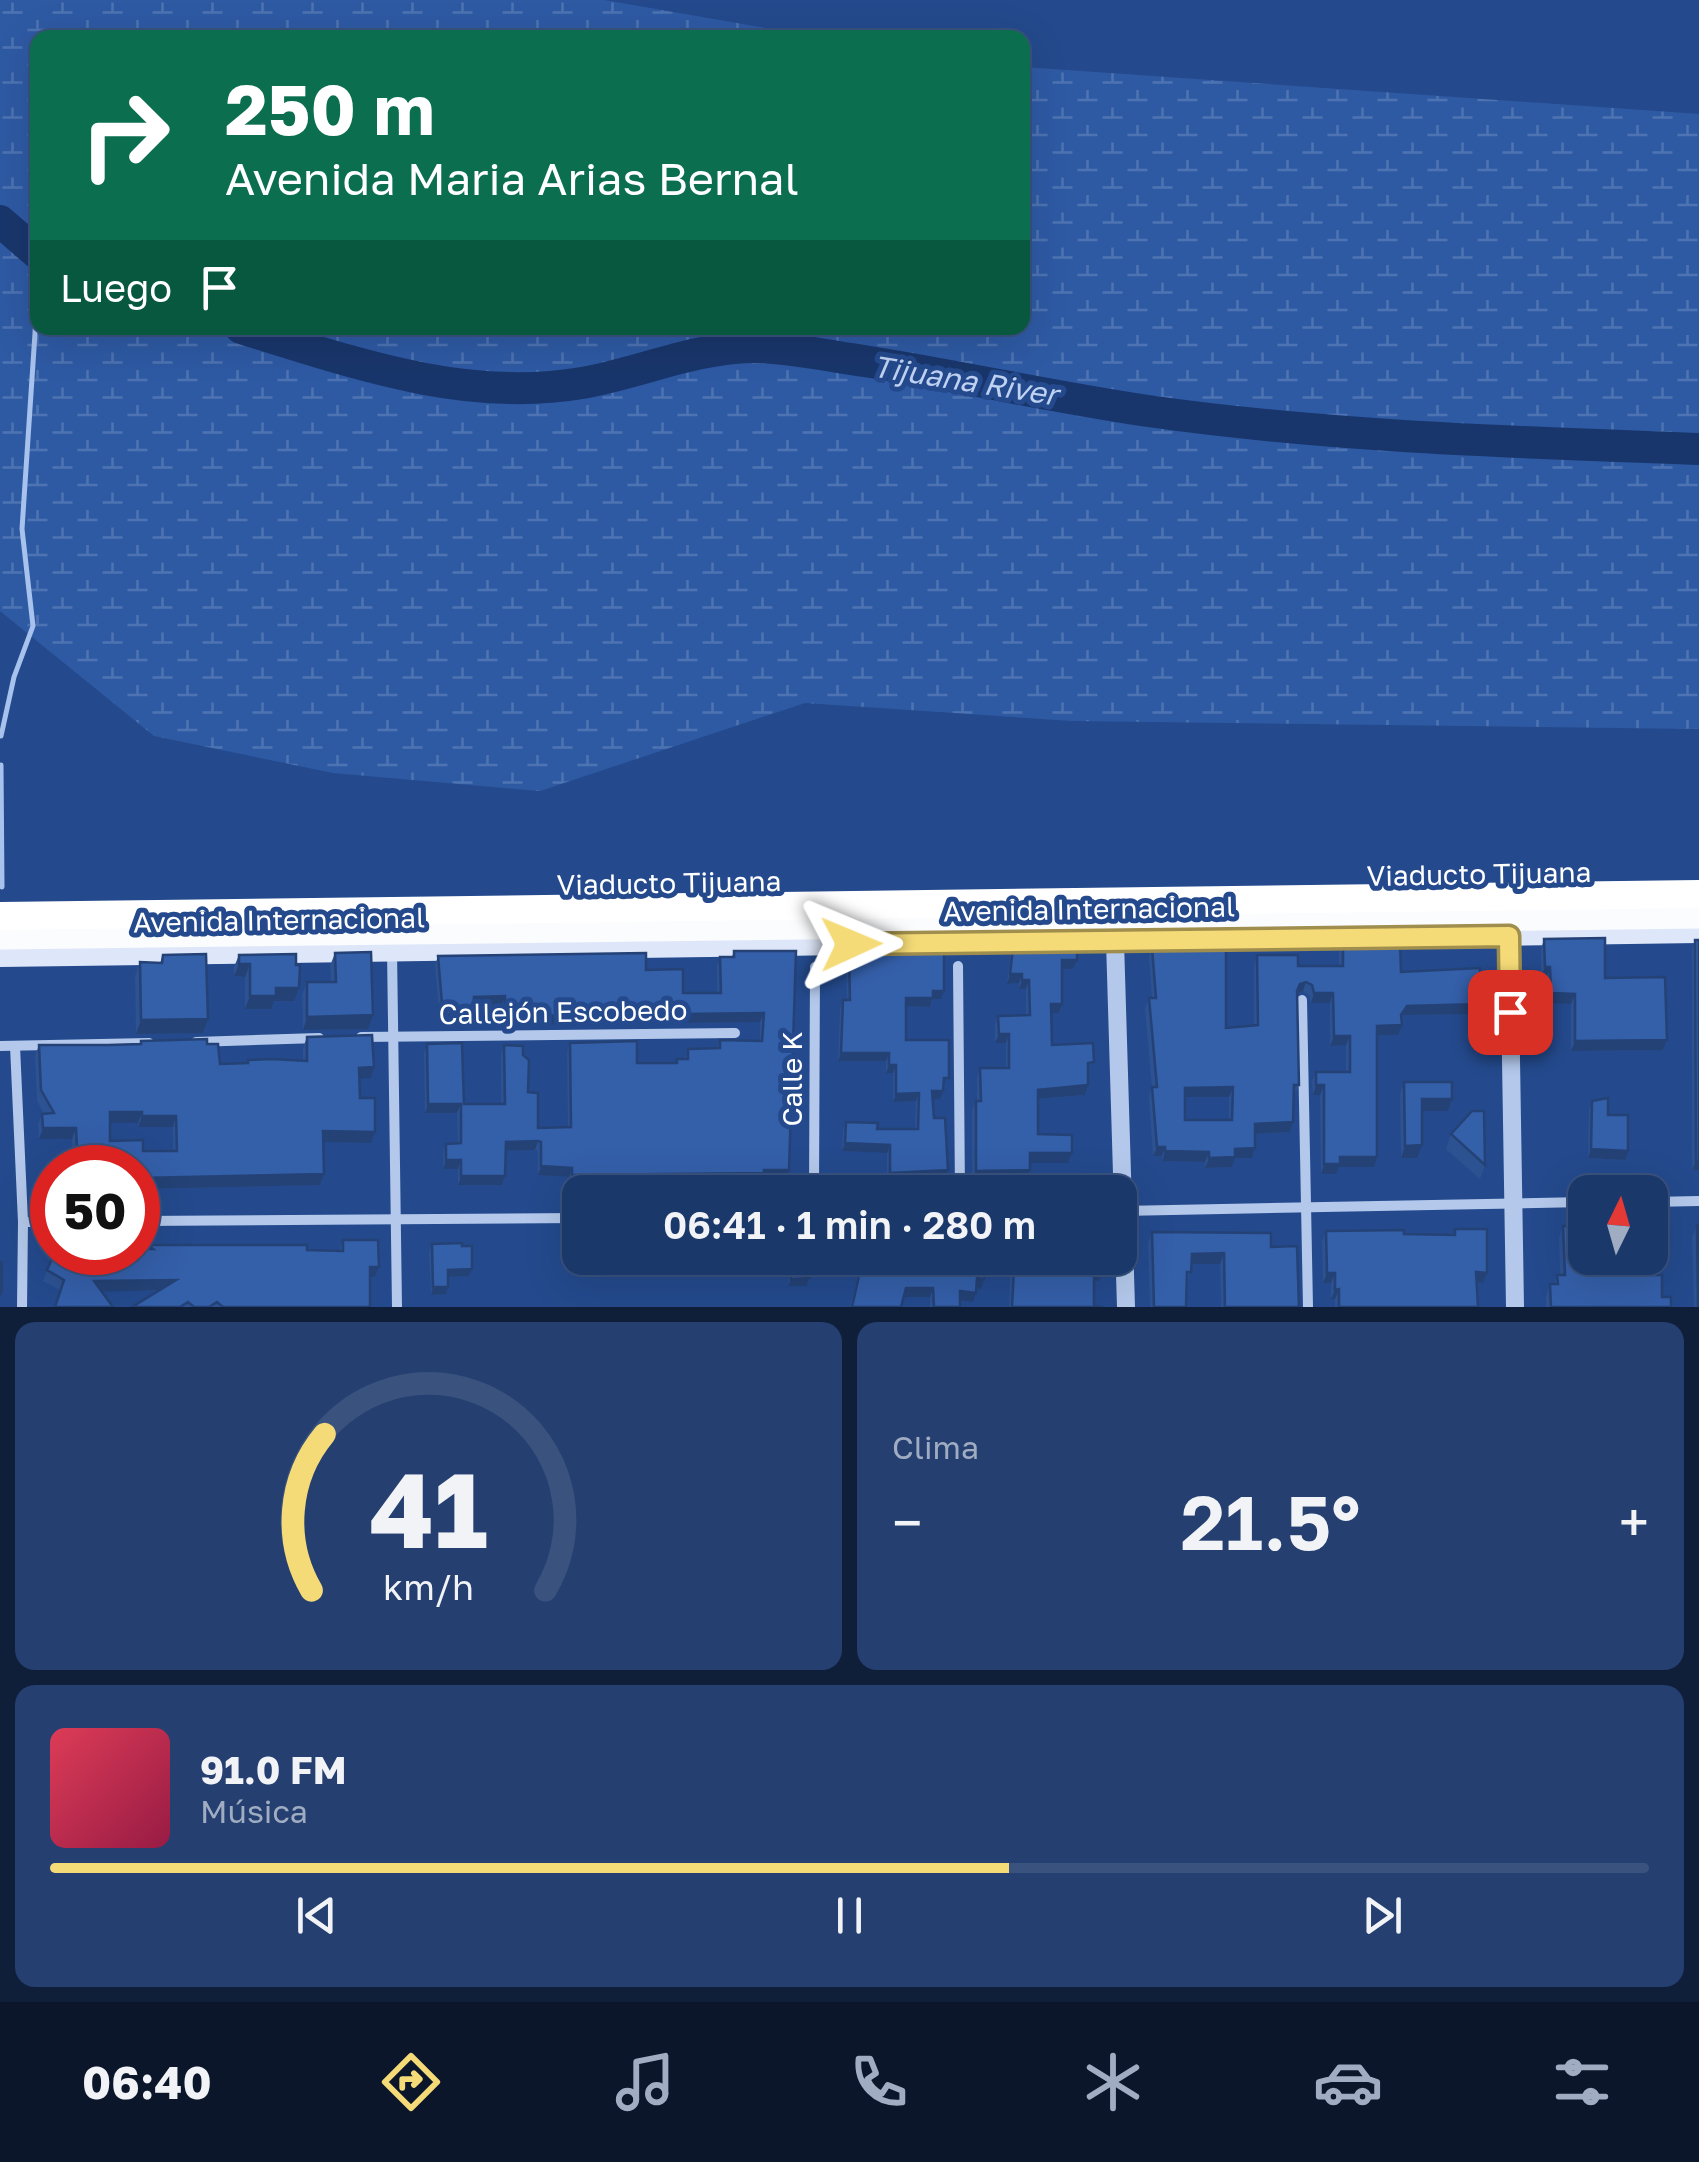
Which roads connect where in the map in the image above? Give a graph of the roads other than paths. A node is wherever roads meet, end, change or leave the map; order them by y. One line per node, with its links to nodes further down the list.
1 (1699, 894): 4 (highway, Avenida Internacional)
2 (1699, 904): 5 (highway, Viaducto Tijuana)
3 (1699, 914): 5 (highway, Viaducto Tijuana)
4 (0, 916)
5 (0, 930)
6 (1699, 934): 7 (main road, Avenida Internacional)
7 (1509, 936): 8 (main road, Avenida Internacional); 28 (street)
8 (1115, 940): 9 (main road, Avenida Internacional); 24 (street)
9 (392, 949): 10 (main road, Avenida Internacional); 15 (street)
10 (0, 957)
11 (816, 966): 22 (street, Calle K)
12 (958, 966): 23 (street)
13 (1302, 1000): 29 (street)
14 (736, 1033): 15 (street, Callejón Escobedo)
15 (391, 1036): 17 (street, Callejón Escobedo); 32 (street)
16 (332, 1038): 19 (street)
17 (352, 1038)
18 (154, 1042): 21 (street)
19 (174, 1042)
20 (0, 1046): 21 (street)
21 (15, 1046): 34 (street)
22 (814, 1175)
23 (960, 1175)
24 (1121, 1175)
25 (1699, 1201): 27 (street)
26 (1568, 1202): 28 (street)
27 (1668, 1202)
28 (1512, 1203): 29 (street); 41 (street)
29 (1308, 1209): 30 (street); 40 (street)
30 (1137, 1211)
31 (562, 1218): 32 (street)
32 (394, 1219): 33 (street); 38 (street)
33 (160, 1221)
34 (23, 1222): 35 (street); 37 (street)
35 (30, 1222)
36 (1125, 1275): 39 (street)
37 (22, 1307)
38 (397, 1307)
39 (1126, 1307)
40 (1308, 1307)
41 (1515, 1307)

